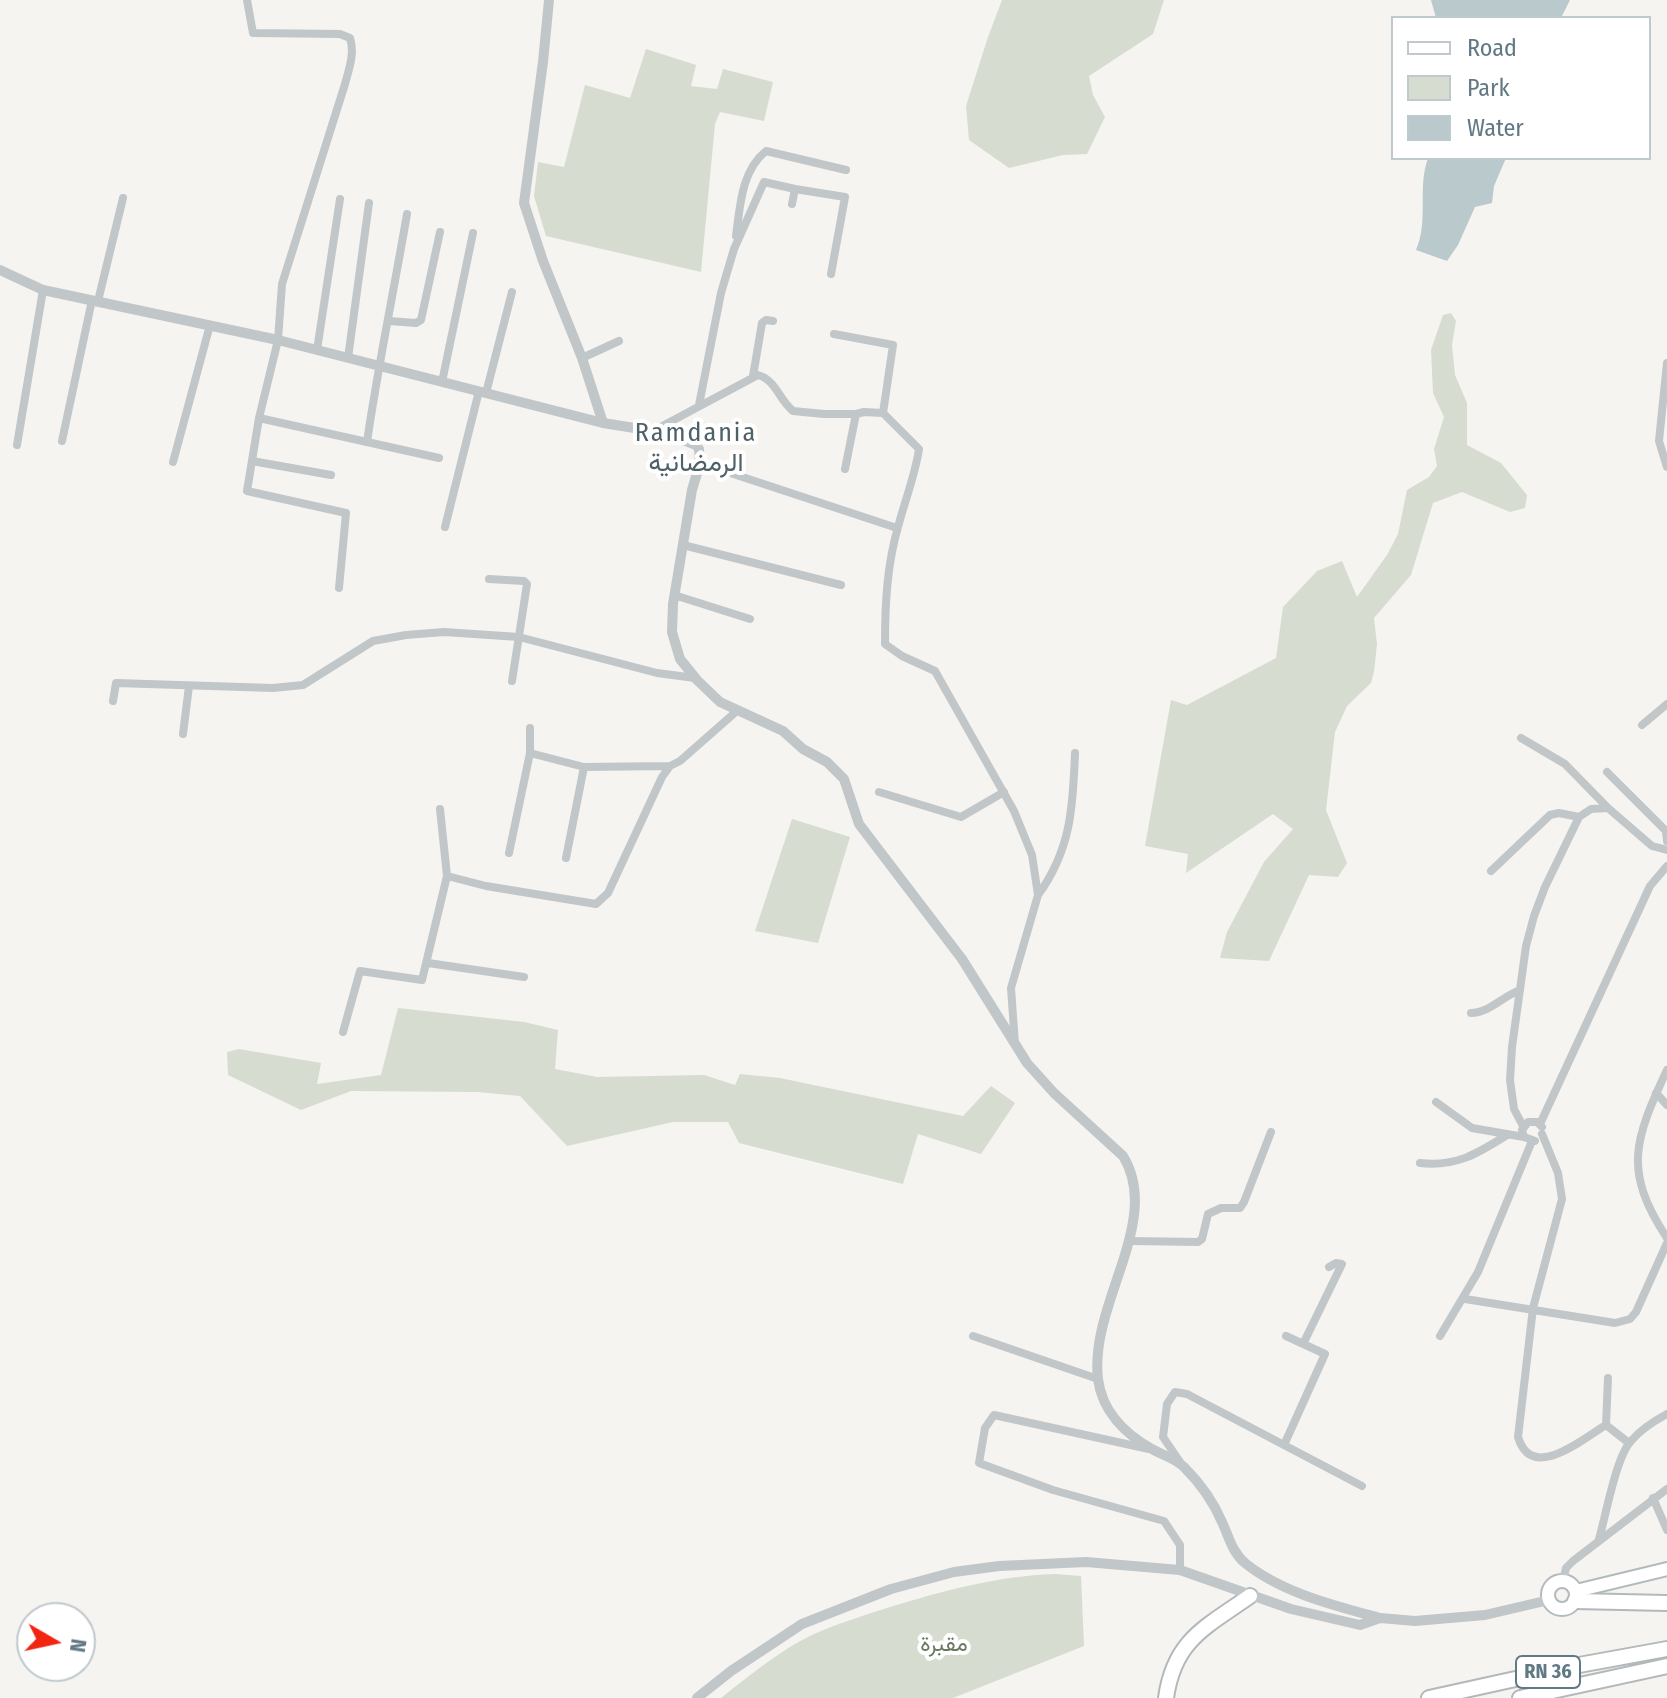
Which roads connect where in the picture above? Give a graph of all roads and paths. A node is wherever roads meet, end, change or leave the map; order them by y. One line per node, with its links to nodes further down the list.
1 (247, 0): 22 (street)
2 (549, 0): 26 (street)
3 (846, 170): 12 (street)
4 (795, 189): 8 (street); 12 (street); 14 (street)
5 (123, 198): 17 (street)
6 (340, 199): 24 (street)
7 (369, 203): 25 (street)
8 (792, 204)
9 (407, 214): 18 (street)
10 (440, 232): 18 (street)
11 (473, 233): 30 (street)
12 (734, 249): 32 (street)
13 (0, 270): 15 (street)
14 (831, 274)
15 (43, 290): 17 (street); 40 (street)
16 (512, 292): 31 (street)
17 (95, 301): 20 (street); 38 (street)
18 (389, 321): 28 (street)
19 (773, 321): 29 (street)
20 (210, 325): 22 (street); 43 (street)
21 (834, 334): 33 (street)
22 (278, 340): 24 (street); 35 (street)
23 (619, 341): 26 (street)
24 (317, 350): 25 (street)
25 (348, 358): 28 (street)
26 (582, 358): 36 (street)
27 (1667, 363): 45 (street)
28 (378, 366): 30 (street); 39 (street)
29 (753, 376): 32 (street); 34 (street)
30 (442, 382): 31 (street)
31 (482, 392): 36 (street); 48 (street)
32 (699, 405): 37 (street)
33 (883, 413): 34 (street); 49 (street)
34 (856, 414): 46 (street)
35 (259, 418): 39 (street); 42 (street)
36 (603, 423): 37 (street)
37 (653, 431): 44 (street)
38 (62, 441)
39 (367, 442): 41 (street)
40 (17, 445)
41 (439, 458)
42 (252, 461): 47 (street); 53 (street)
43 (173, 462)
44 (700, 463): 49 (street); 50 (street)
45 (1667, 467)
46 (845, 469)
47 (331, 475)
48 (445, 527)
49 (897, 528): 73 (street)
50 (683, 545): 52 (street); 54 (street)
51 (489, 579): 56 (street)
52 (841, 585)
53 (339, 588)
54 (674, 595): 55 (street); 57 (street)
55 (750, 619)
56 (519, 637): 57 (street); 58 (street); 59 (street)
57 (695, 678): 62 (street)
58 (512, 681)
59 (189, 686): 60 (street); 65 (street)
60 (113, 701)
61 (1667, 704): 63 (street)
62 (738, 710): 69 (street); 90 (street)
63 (1642, 725)
64 (530, 728): 67 (street)
65 (183, 734)
66 (1521, 738): 74 (street)
67 (530, 753): 70 (street); 79 (street)
68 (1075, 753): 84 (street)
69 (670, 766): 70 (street); 83 (street)
70 (584, 767): 80 (street)
71 (1607, 772): 77 (street)
72 (879, 792): 73 (street)
73 (1004, 792): 84 (street)
74 (1608, 808): 76 (street); 78 (street)
75 (440, 809): 83 (street)
76 (1579, 817): 82 (street); 87 (street)
77 (1667, 841)
78 (1667, 850)
79 (509, 853)
80 (566, 858)
81 (1667, 866): 96 (street)
82 (1491, 871)
83 (447, 876): 85 (street)
84 (1038, 895): 90 (street)
85 (428, 963): 86 (street); 89 (street)
86 (524, 977)
87 (1520, 990): 88 (street); 97 (street)
88 (1471, 1013)
89 (343, 1032)
90 (1015, 1044): 104 (street)
91 (1667, 1070): 92 (street)
92 (1656, 1093): 93 (street); 95 (street); 103 (street)
93 (1667, 1094)
94 (1436, 1102): 100 (street)
95 (1667, 1105)
96 (1540, 1124): 97 (street); 99 (street)
97 (1523, 1126): 101 (street)
98 (1271, 1132): 104 (street)
99 (1542, 1134): 101 (street); 107 (street)
100 (1508, 1135): 101 (street); 102 (street)
101 (1528, 1139): 106 (street)
102 (1420, 1163)
103 (1667, 1240): 107 (street)
104 (1130, 1241): 113 (street)
105 (1329, 1267): 111 (street)
106 (1465, 1299): 107 (street); 110 (street)
107 (1533, 1308): 115 (street)
108 (973, 1336): 113 (street)
109 (1286, 1336): 111 (street)
110 (1440, 1336)
111 (1303, 1344): 117 (street)
112 (1608, 1378): 115 (street)
113 (1098, 1379): 118 (street)
114 (1667, 1414): 116 (street)
115 (1606, 1425): 116 (street)
116 (1629, 1443): 124 (street)
117 (1284, 1445): 119 (street); 120 (street)
118 (1151, 1449): 119 (street); 126 (street)
119 (1181, 1464): 132 (street)
120 (1362, 1486)
121 (1667, 1489): 122 (street)
122 (1653, 1498): 123 (street); 124 (street)
123 (1667, 1530)
124 (1599, 1539): 127 (street)
125 (1667, 1569): 129 (main road)
126 (1180, 1570): 128 (street); 135 (street)
127 (1563, 1581): 129 (main road); 130 (main road)
128 (1250, 1596): 132 (street); 136 (highway)
129 (1576, 1596): 130 (main road); 131 (highway)
130 (1549, 1600): 132 (street)
131 (1667, 1603)
132 (1380, 1618)
133 (1667, 1649): 137 (highway, RN 36)
134 (1667, 1666): 138 (highway)
135 (697, 1698)
136 (1166, 1698)
137 (1429, 1698)
138 (1520, 1698)

